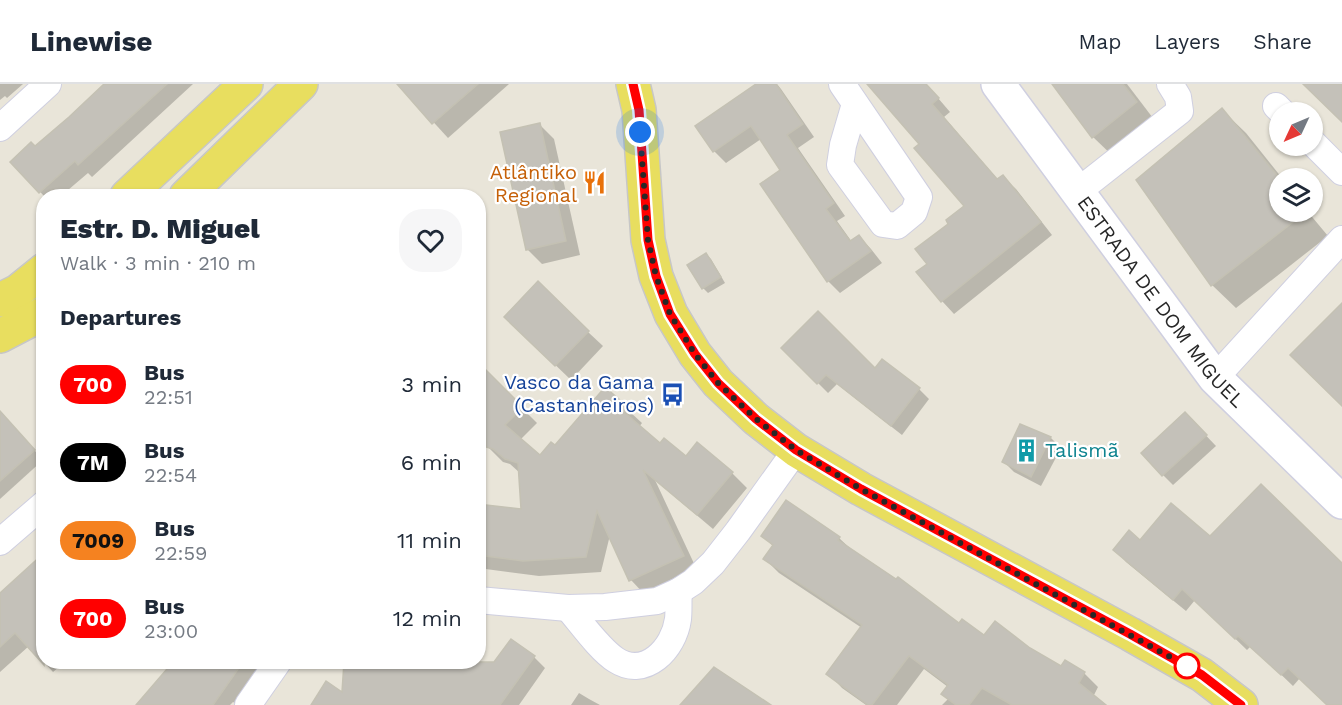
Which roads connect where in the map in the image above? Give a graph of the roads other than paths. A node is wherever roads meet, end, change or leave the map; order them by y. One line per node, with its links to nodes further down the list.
1 (48, 84): 7 (street)
2 (246, 84): 10 (main road)
3 (301, 84): 11 (main road)
4 (633, 84): 19 (main road)
5 (998, 84): 12 (street, ESTRADA DE DOM MIGUEL)
6 (1170, 84): 12 (street)
7 (0, 128)
8 (1323, 153): 9 (street)
9 (1342, 172)
10 (134, 189)
11 (193, 189)
12 (1077, 192): 18 (street, ESTRADA DE DOM MIGUEL)
13 (1342, 239): 18 (street)
14 (36, 276): 15 (main road)
15 (0, 300)
16 (36, 317): 17 (main road)
17 (0, 336)
18 (1215, 378): 20 (street, ESTRADA DE DOM MIGUEL)
19 (796, 450): 23 (street); 28 (main road)
20 (1342, 502)
21 (36, 511): 22 (street)
22 (0, 542)
23 (679, 591): 25 (street); 25 (street)
24 (486, 601): 25 (street)
25 (568, 608)
26 (273, 669): 27 (street)
27 (248, 705)
28 (1241, 705)

